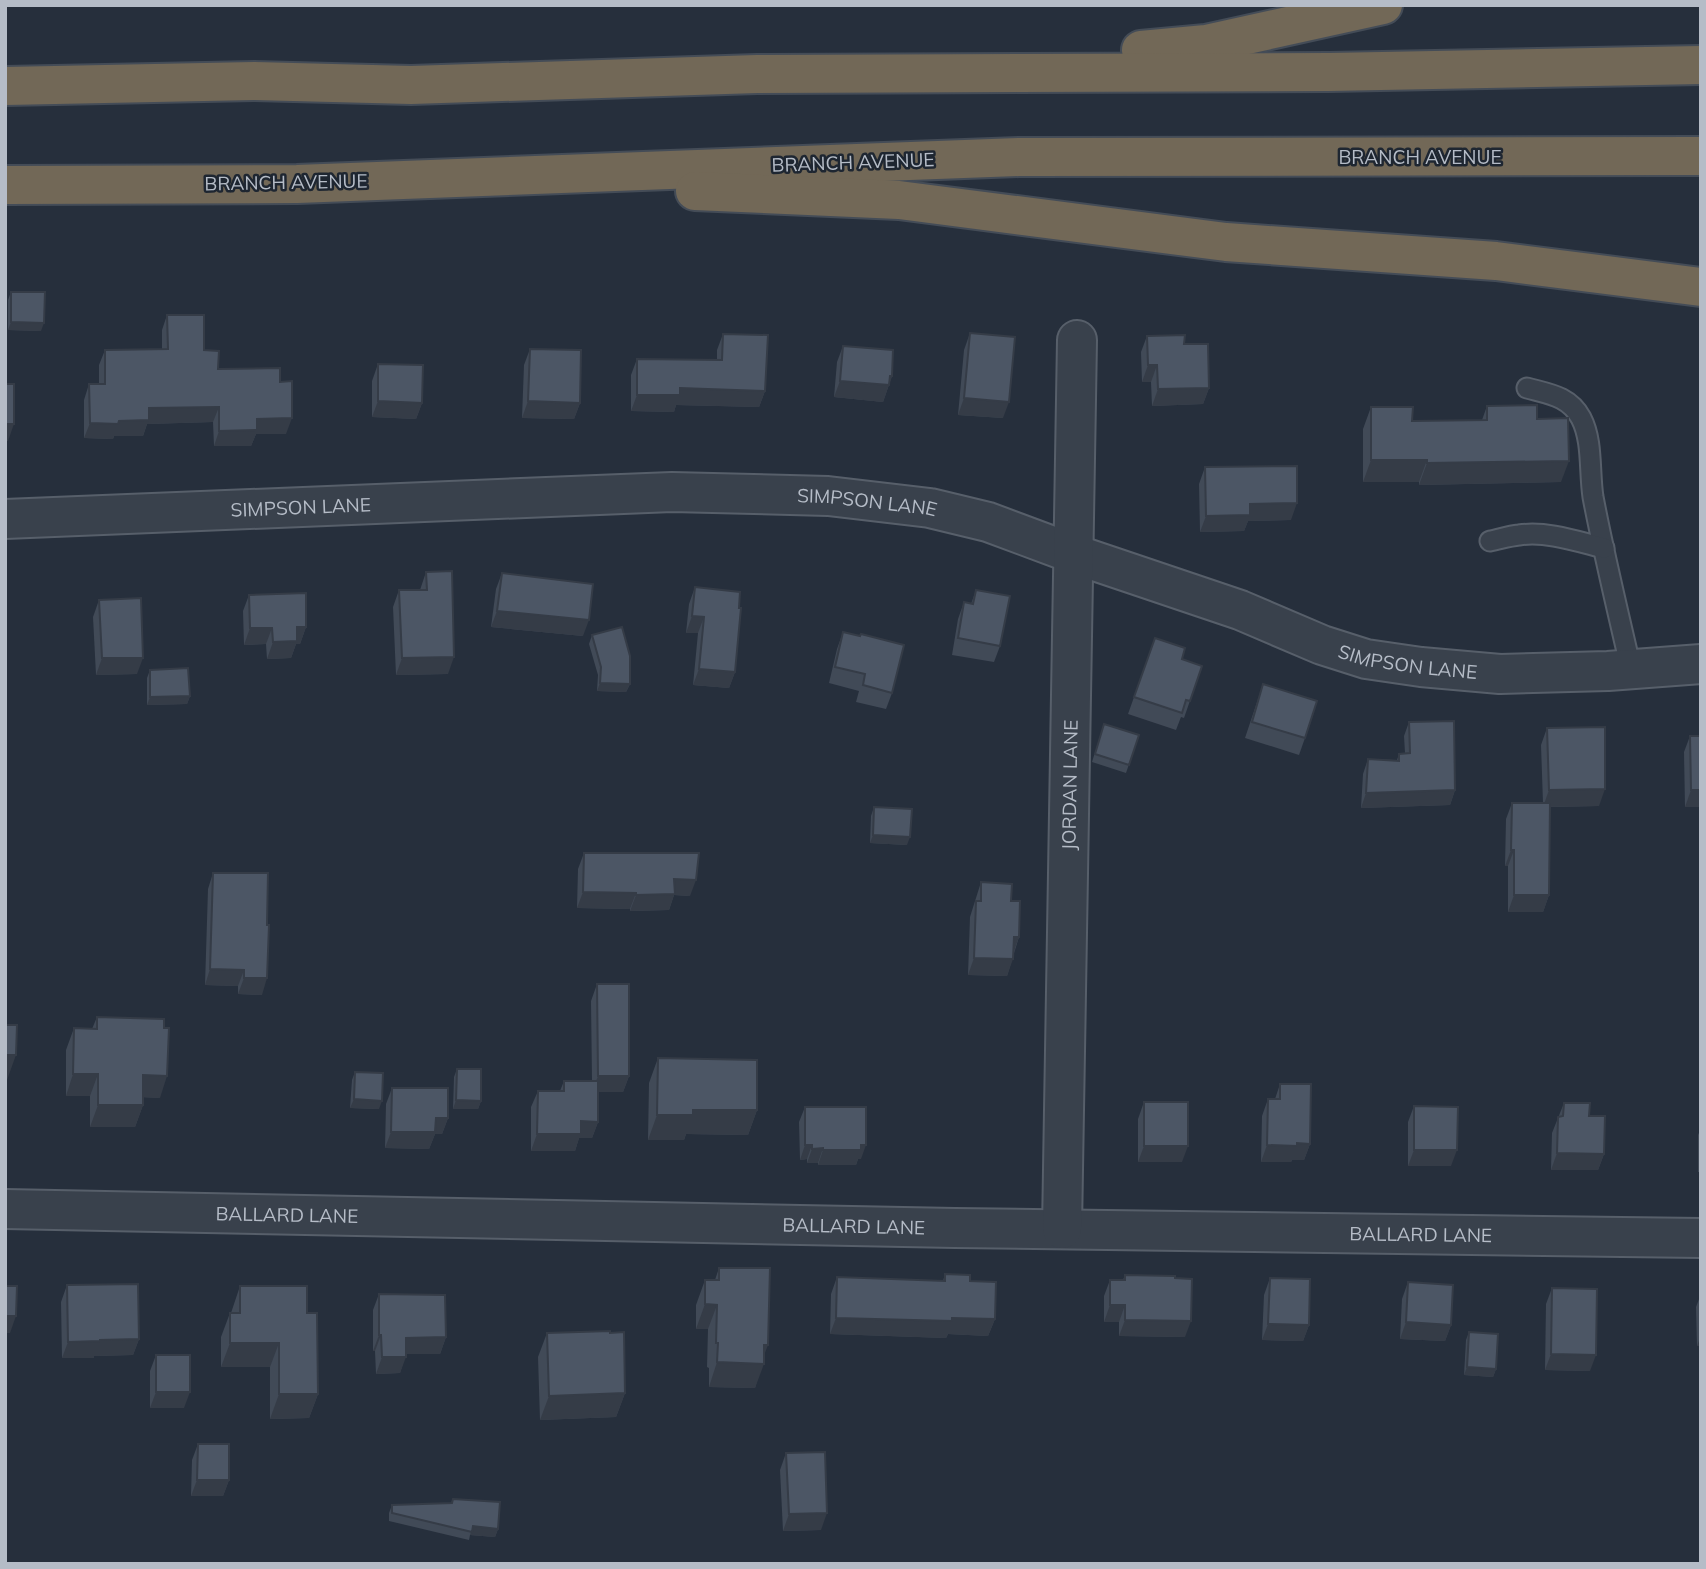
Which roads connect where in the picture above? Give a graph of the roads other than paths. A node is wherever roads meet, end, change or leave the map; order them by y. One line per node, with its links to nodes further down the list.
1 (1383, 5): 3 (highway)
2 (1701, 65): 3 (highway)
3 (892, 73): 4 (highway)
4 (5, 86)
5 (1701, 156): 6 (highway, BRANCH AVENUE)
6 (434, 179): 7 (highway, BRANCH AVENUE); 8 (highway)
7 (5, 185)
8 (1701, 287)
9 (1077, 340): 14 (street, JORDAN LANE)
10 (1527, 388): 13 (lane)
11 (5, 519): 14 (street, SIMPSON LANE)
12 (1490, 541): 13 (lane)
13 (1604, 548): 16 (lane)
14 (1074, 554): 16 (street, SIMPSON LANE); 18 (street, JORDAN LANE)
15 (1701, 664): 16 (street, SIMPSON LANE)
16 (1631, 669)
17 (5, 1209): 18 (street, BALLARD LANE)
18 (1062, 1229): 19 (street, BALLARD LANE)
19 (1701, 1238)

